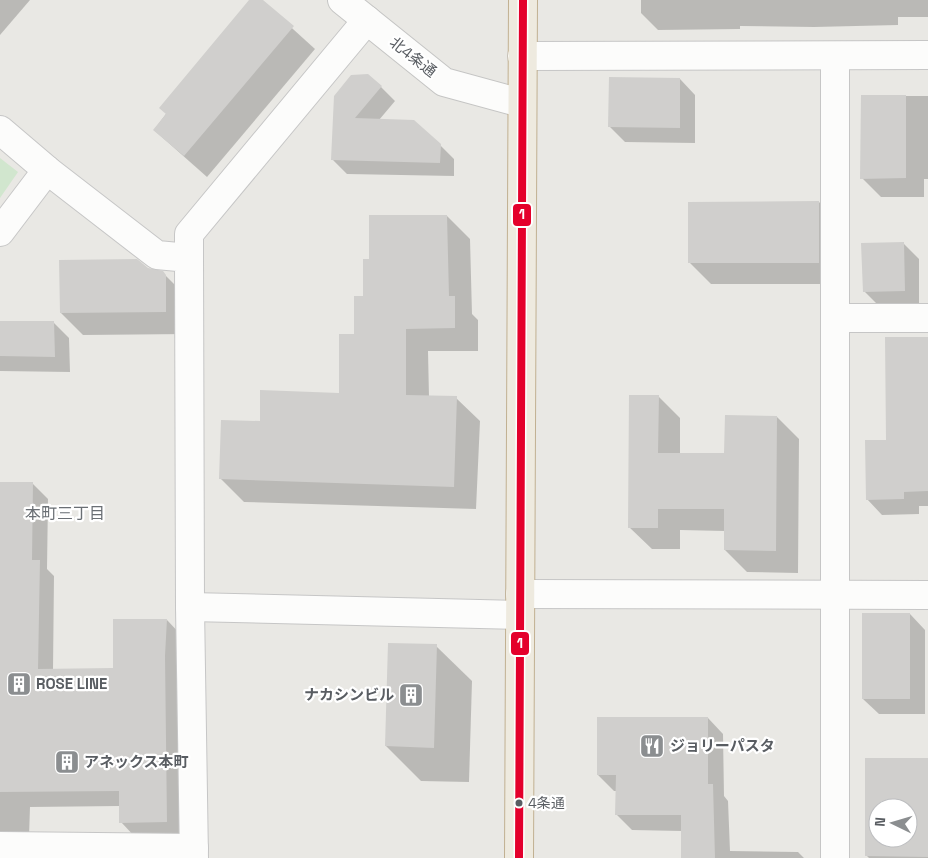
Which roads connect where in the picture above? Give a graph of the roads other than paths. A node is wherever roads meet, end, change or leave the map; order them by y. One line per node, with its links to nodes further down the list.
1 (342, 0): 3 (street, 北4条通)
2 (523, 0): 5 (highway)
3 (366, 20): 7 (street, 北4条通); 11 (street)
4 (928, 55): 6 (street)
5 (522, 56): 6 (street); 7 (highway)
6 (835, 57): 12 (street)
7 (522, 103): 16 (highway)
8 (0, 130): 9 (street)
9 (47, 170): 10 (street); 11 (street)
10 (0, 232)
11 (189, 258): 17 (street)
12 (836, 318): 13 (street); 15 (street)
13 (928, 318)
14 (928, 595): 15 (street)
15 (835, 596): 16 (street); 21 (street)
16 (520, 604): 17 (street); 20 (highway)
17 (190, 607): 19 (street)
18 (0, 846): 19 (street)
19 (194, 853)
20 (519, 858)
21 (835, 858)

